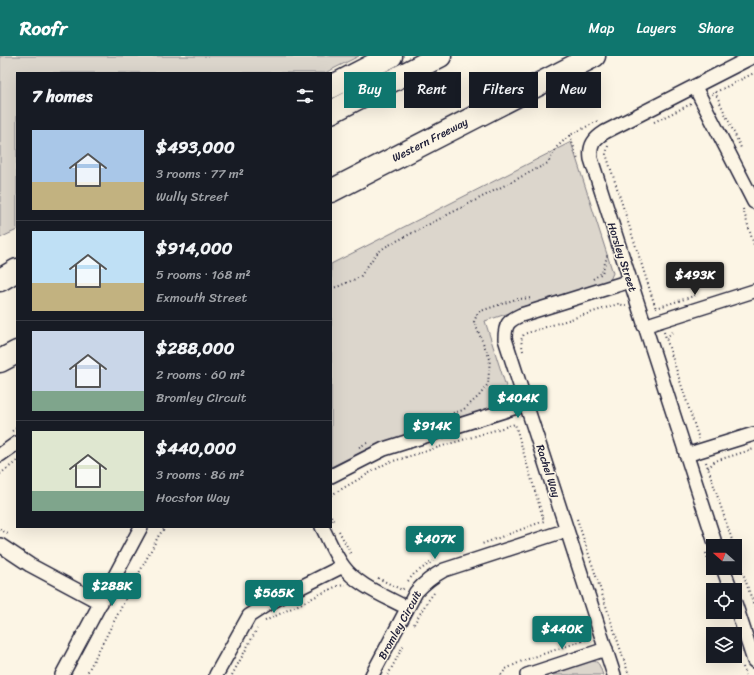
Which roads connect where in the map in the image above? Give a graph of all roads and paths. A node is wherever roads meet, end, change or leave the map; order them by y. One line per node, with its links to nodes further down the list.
1 (391, 56): 7 (highway)
2 (440, 56): 11 (highway)
3 (594, 56): 16 (highway, Western Freeway)
4 (754, 56): 6 (street, Horsley Street)
5 (754, 73): 9 (path)
6 (709, 79): 8 (street, Horsley Street); 9 (path)
7 (332, 86)
8 (695, 87): 10 (street); 20 (street, Horsley Street)
9 (715, 92): 10 (path); 15 (path)
10 (701, 99): 13 (path); 17 (street)
11 (332, 111)
12 (604, 118): 21 (path)
13 (648, 125)
14 (608, 144): 24 (path)
15 (743, 152)
16 (332, 190)
17 (754, 202)
18 (16, 272): 19 (highway)
19 (0, 280)
20 (630, 281): 25 (street, Horsley Street); 31 (street, Rachel Way)
21 (332, 288)
22 (754, 290): 26 (street)
23 (701, 294): 24 (path)
24 (656, 308): 25 (path); 26 (path)
25 (640, 313): 27 (street, Horsley Street); 29 (path)
26 (660, 321): 27 (street); 35 (path)
27 (644, 326): 37 (street, Horsley Street)
28 (16, 353): 30 (highway)
29 (524, 356)
30 (0, 361)
31 (526, 404): 41 (street); 49 (street, Rachel Way)
32 (754, 434): 35 (street)
33 (16, 444): 36 (street)
34 (754, 448): 39 (path)
35 (702, 450): 37 (street); 39 (path)
36 (0, 455)
37 (686, 455): 51 (street, Horsley Street)
38 (16, 462): 40 (path)
39 (708, 468): 52 (path)
40 (0, 474)
41 (332, 475)
42 (332, 494): 54 (path)
43 (576, 514): 84 (path)
44 (141, 528): 61 (street)
45 (165, 528): 63 (path)
46 (329, 528): 57 (street)
47 (0, 529): 50 (path)
48 (338, 529): 55 (path)
49 (567, 530): 66 (street, Bromley Circuit); 73 (street, Rachel Way)
50 (10, 536)
51 (708, 539)
52 (732, 539)
53 (0, 545): 64 (street)
54 (479, 545)
55 (351, 555)
56 (436, 560): 59 (path)
57 (343, 566): 66 (street); 77 (street)
58 (742, 570): 65 (path)
59 (377, 577)
60 (346, 585): 68 (path)
61 (108, 590): 63 (path); 64 (street)
62 (434, 592): 70 (path)
63 (126, 598): 76 (path)
64 (100, 603): 75 (street)
65 (754, 606)
66 (407, 608): 79 (street, Bromley Circuit)
67 (740, 619): 74 (street)
68 (264, 622)
69 (259, 624): 78 (path)
70 (414, 624)
71 (589, 632): 81 (path)
72 (404, 643): 80 (path)
73 (606, 649): 82 (street); 83 (street, Rachel Way)
74 (754, 661)
75 (62, 675)
76 (86, 675)
77 (216, 675)
78 (232, 675)
79 (372, 675)
80 (388, 675)
81 (501, 675)
82 (527, 675)
83 (614, 675)
84 (629, 675)

